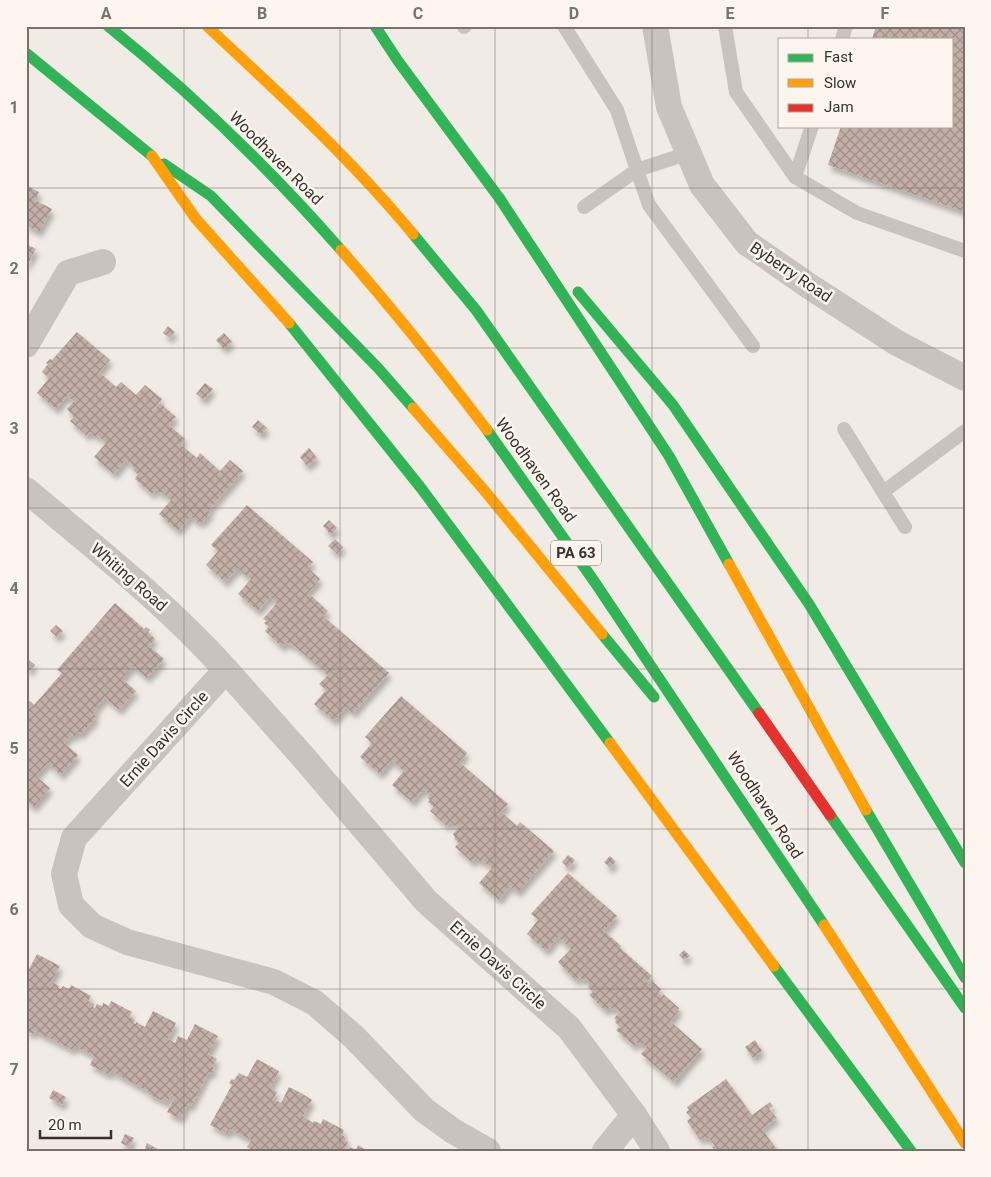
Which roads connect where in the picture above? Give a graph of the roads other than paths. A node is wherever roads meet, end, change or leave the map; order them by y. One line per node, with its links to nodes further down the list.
1 (108, 26): 30 (main road, Woodhaven Road / PA 63)
2 (207, 26): 33 (main road)
3 (375, 26): 15 (main road)
4 (564, 26): 13 (lane)
5 (655, 26): 11 (street, Byberry Road)
6 (725, 26): 14 (lane)
7 (846, 26): 8 (lane)
8 (842, 38)
9 (26, 53): 12 (main road)
10 (811, 128): 14 (lane)
11 (688, 153): 13 (lane); 21 (street, Byberry Road)
12 (152, 156): 28 (main road); 39 (main road)
13 (637, 170): 16 (lane); 20 (lane)
14 (795, 177): 17 (lane)
15 (500, 199): 31 (main road); 32 (main road)
16 (584, 207)
17 (965, 251)
18 (103, 262): 19 (street)
19 (26, 345)
20 (752, 346)
21 (965, 378)
22 (844, 429): 25 (lane)
23 (965, 431): 25 (lane)
24 (26, 490): 27 (street, Whiting Road)
25 (884, 492): 26 (lane)
26 (905, 527)
27 (226, 670): 34 (street, Ernie Davis Circle); 36 (street, Ernie Davis Circle)
28 (662, 706)
29 (674, 722): 30 (main road)
30 (757, 822): 35 (main road, Woodhaven Road / PA 63)
31 (965, 863)
32 (965, 978)
33 (965, 1008)
34 (634, 1115): 37 (street); 38 (street, Ernie Davis Circle)
35 (965, 1143)
36 (488, 1151)
37 (606, 1151)
38 (656, 1151)
39 (911, 1151)

